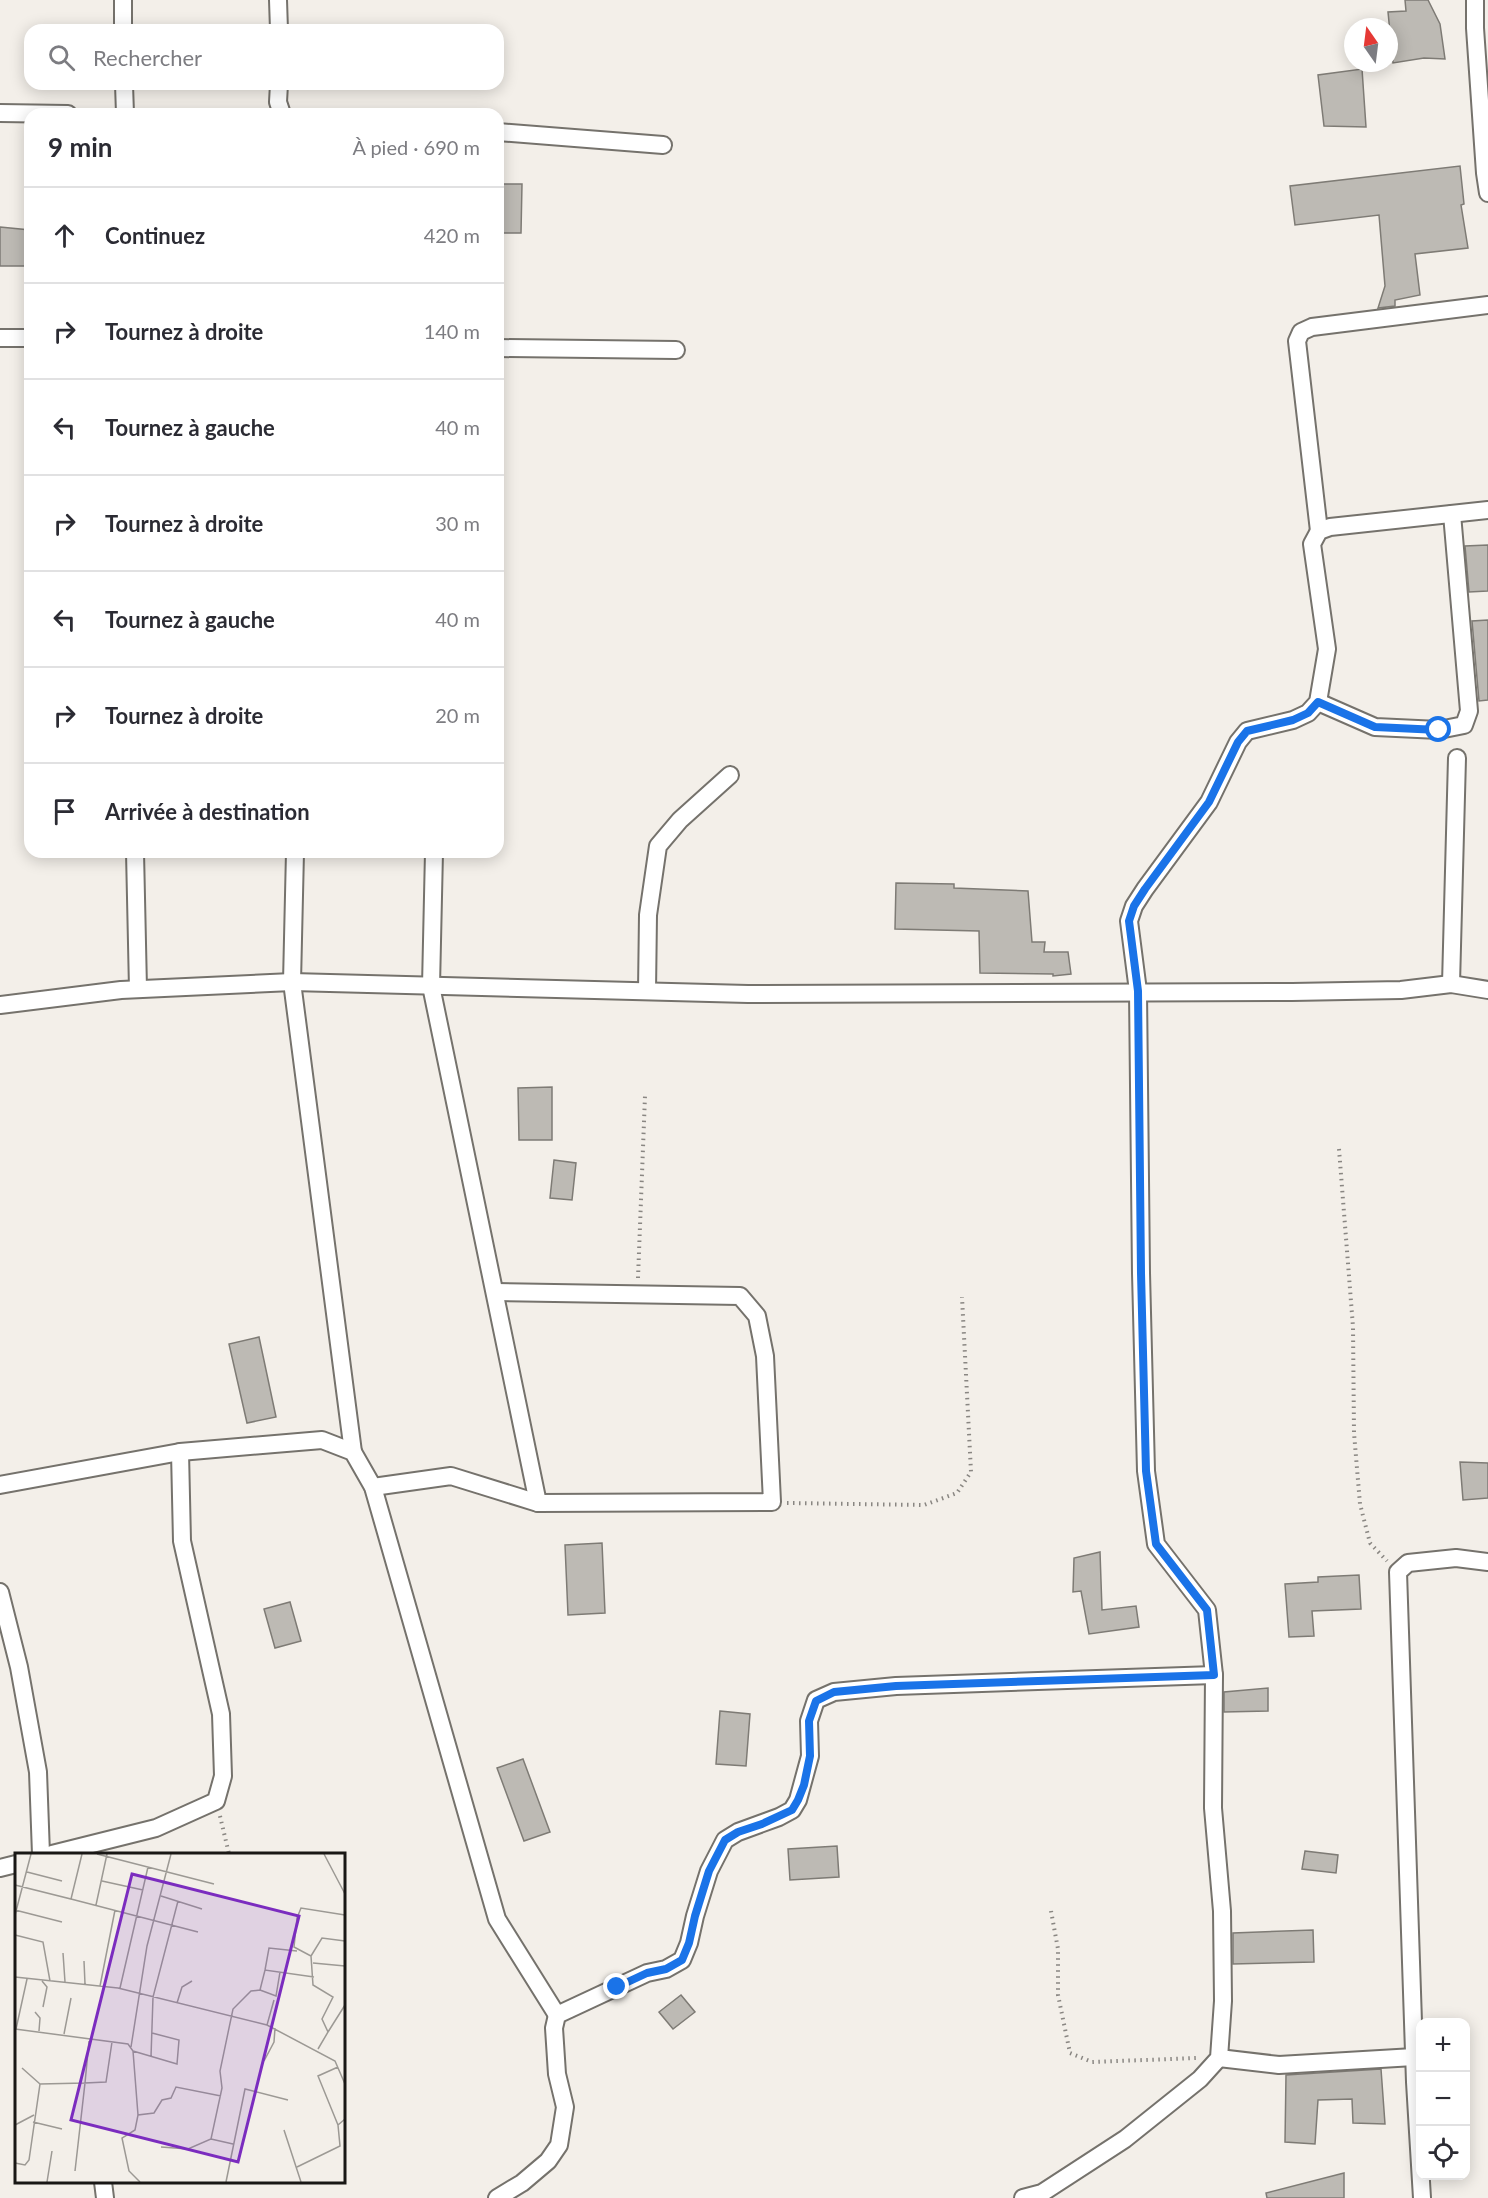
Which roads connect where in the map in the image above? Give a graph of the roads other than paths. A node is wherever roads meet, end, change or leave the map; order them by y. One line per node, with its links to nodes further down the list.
1 (123, 0): 4 (street)
2 (278, 0): 5 (street)
3 (1475, 0): 14 (street)
4 (123, 24)
5 (279, 24)
6 (124, 90): 8 (street)
7 (279, 90): 9 (street)
8 (125, 108)
9 (280, 108)
10 (0, 114): 11 (street)
11 (24, 114)
12 (504, 132): 13 (street)
13 (663, 145)
14 (1488, 193)
15 (1488, 305): 22 (street)
16 (0, 338): 17 (street)
17 (24, 338)
18 (504, 348): 19 (street)
19 (676, 350)
20 (1488, 510): 21 (street)
21 (1452, 514): 22 (street); 23 (street)
22 (1319, 531): 23 (street)
23 (1318, 702): 35 (street)
24 (1457, 758): 30 (street)
25 (730, 776): 34 (street)
26 (135, 858): 32 (street)
27 (295, 858): 29 (street)
28 (434, 858): 31 (street)
29 (292, 982): 31 (street); 32 (street); 39 (street)
30 (1451, 984): 33 (street); 35 (street)
31 (431, 986): 34 (street); 37 (street)
32 (138, 989): 36 (street)
33 (1488, 990)
34 (647, 991): 35 (street)
35 (1138, 991): 45 (street)
36 (0, 1005)
37 (496, 1292): 42 (street); 42 (street)
38 (180, 1452): 39 (street); 40 (street); 47 (street)
39 (352, 1452): 41 (street)
40 (0, 1485)
41 (373, 1487): 42 (street); 50 (street)
42 (538, 1503)
43 (1488, 1562): 51 (street)
44 (0, 1592): 46 (street)
45 (1214, 1675): 50 (street); 52 (street)
46 (41, 1853)
47 (56, 1853)
48 (15, 1864): 49 (street)
49 (0, 1868)
50 (557, 2015): 55 (street)
51 (1414, 2057): 52 (street); 57 (street)
52 (1220, 2058): 56 (street)
53 (103, 2183): 54 (street)
54 (105, 2198)
55 (497, 2198)
56 (1023, 2198)
57 (1422, 2198)

